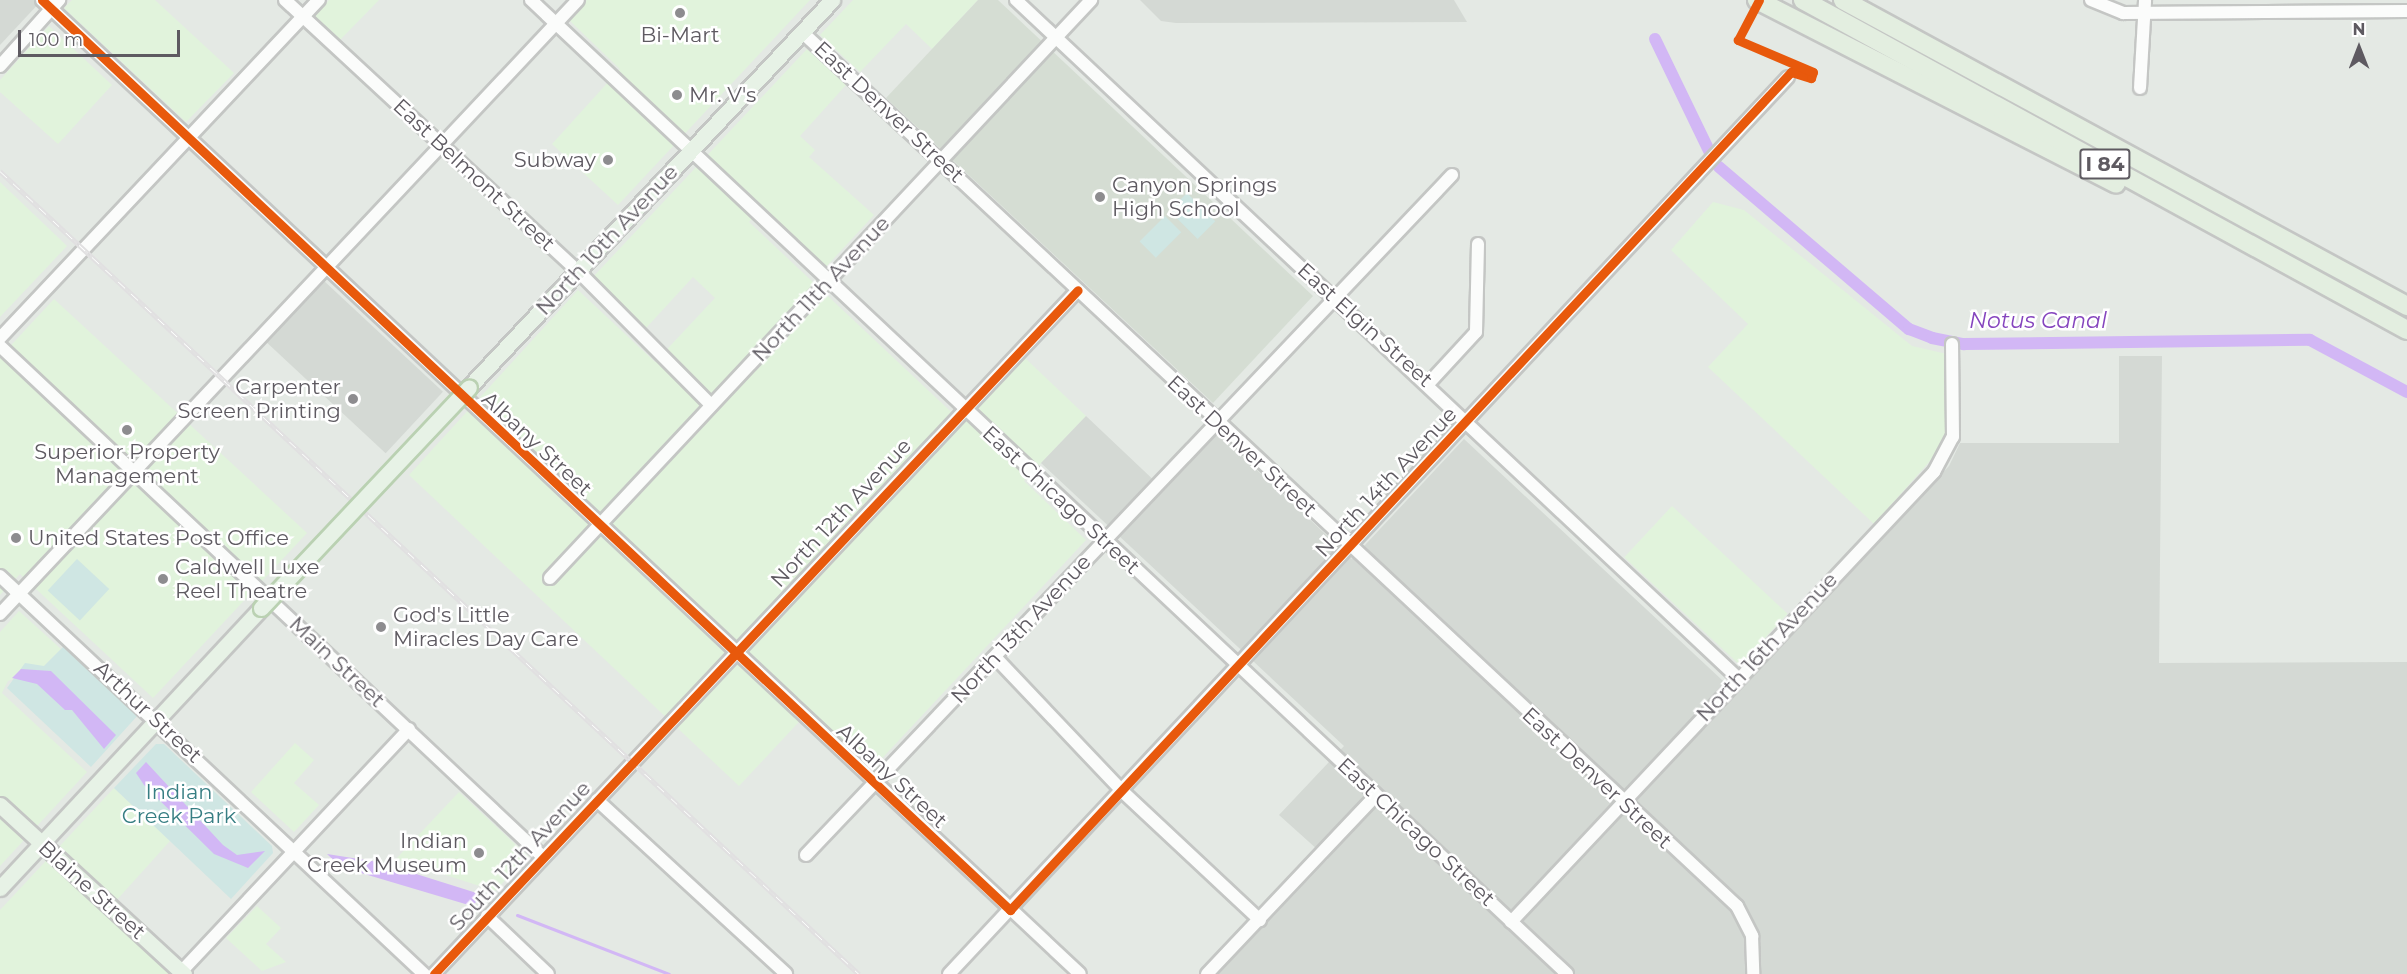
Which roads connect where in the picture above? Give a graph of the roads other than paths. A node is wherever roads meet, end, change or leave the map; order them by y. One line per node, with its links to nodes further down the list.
1 (285, 0): 16 (street, East Belmont Street)
2 (319, 0): 16 (street)
3 (531, 0): 18 (street, East Chicago Street)
4 (578, 0): 18 (street)
5 (832, 0): 19 (main road, North 10th Avenue)
6 (1016, 0): 20 (street, East Elgin Street)
7 (1091, 0): 20 (street, North 11th Avenue)
8 (1757, 0): 32 (highway)
9 (1803, 0): 32 (highway, I 84)
10 (1843, 0): 17 (highway, I 84)
11 (1856, 0): 17 (highway)
12 (2091, 0): 14 (street)
13 (51, 3): 21 (street); 24 (street, Albany Street)
14 (2145, 6): 15 (street); 23 (street)
15 (2407, 11)
16 (303, 17): 24 (street); 25 (street, East Belmont Street)
17 (1885, 21): 36 (highway, I 84)
18 (556, 23): 25 (street); 26 (street, East Chicago Street)
19 (802, 32): 26 (main road, North 10th Avenue); 27 (street, East Denver Street)
20 (1056, 38): 27 (street, North 11th Avenue); 35 (street, East Elgin Street)
21 (0, 66)
22 (1788, 77): 44 (street, North 14th Avenue)
23 (2140, 88)
24 (188, 138): 30 (street, Albany Street); 38 (street)
25 (442, 145): 30 (street); 31 (street, East Belmont Street)
26 (689, 153): 31 (main road, North 10th Avenue); 33 (street, East Chicago Street)
27 (940, 159): 33 (street, North 11th Avenue); 34 (street, East Denver Street)
28 (1452, 175): 35 (street, North 13th Avenue)
29 (1478, 244): 41 (street)
30 (325, 269): 46 (street); 47 (street, Albany Street)
31 (578, 271): 42 (street, East Belmont Street); 58 (main road, North 10th Avenue, bridge)
32 (2298, 271): 37 (highway, I 84)
33 (826, 283): 42 (street, North 11th Avenue); 43 (street, East Chicago Street)
34 (1078, 290): 43 (street, North 12th Avenue); 45 (street, East Denver Street)
35 (1335, 298): 41 (street, East Elgin Street); 45 (street, North 13th Avenue)
36 (2407, 306)
37 (2407, 330)
38 (0, 338)
39 (1952, 344): 57 (street, North 16th Avenue)
40 (0, 346): 46 (street, Main Street)
41 (1429, 383): 44 (street, East Elgin Street)
42 (711, 405): 47 (street, North 11th Avenue)
43 (964, 409): 48 (street, East Chicago Street); 54 (street, North 12th Avenue)
44 (1467, 420): 49 (street, North 14th Avenue); 57 (street, East Elgin Street)
45 (1217, 422): 48 (street, North 13th Avenue); 49 (street, East Denver Street)
46 (133, 472): 52 (street); 59 (street, Main Street)
47 (599, 526): 51 (street, North 11th Avenue); 54 (street, Albany Street)
48 (1105, 541): 55 (street, North 13th Avenue); 56 (street, East Chicago Street)
49 (1350, 548): 56 (street, North 14th Avenue); 65 (street, East Denver Street)
50 (0, 576): 52 (street, Arthur Street)
51 (550, 578)
52 (19, 594): 53 (street); 58 (street, Arthur Street)
53 (0, 615)
54 (734, 654): 60 (street, North 12th Avenue); 61 (street, Albany Street)
55 (995, 657): 61 (street, North 13th Avenue); 62 (street)
56 (1238, 665): 62 (street, North 14th Avenue); 63 (street, East Chicago Street)
57 (1737, 677): 65 (street, North 16th Avenue)
58 (159, 721): 67 (main road, North 10th Avenue); 68 (street, Arthur Street)
59 (409, 729): 68 (street); 70 (street, Main Street)
60 (632, 762): 64 (street, South 12th Avenue)
61 (874, 784): 69 (street, North 13th Avenue); 72 (street, Albany Street)
62 (1122, 791): 72 (street, North 14th Avenue); 74 (street)
63 (1376, 795): 74 (street); 75 (street, East Chicago Street)
64 (597, 800): 70 (street, South 12th Avenue); 80 (street)
65 (1623, 804): 75 (street, North 16th Avenue); 85 (street, East Denver Street)
66 (0, 805): 67 (main road, Blaine Street)
67 (42, 844): 71 (main road, North 10th Avenue); 76 (main road, Blaine Street)
68 (293, 850): 76 (street); 77 (street, Arthur Street)
69 (806, 855)
70 (542, 856): 73 (street, South 12th Avenue)
71 (0, 888)
72 (1010, 910): 81 (street, North 14th Avenue); 82 (street, Albany Street)
73 (487, 916): 78 (street, South 12th Avenue); 79 (street)
74 (1260, 920): 83 (street)
75 (1511, 922): 84 (street, East Chicago Street)
76 (181, 973)
77 (424, 974)
78 (434, 974)
79 (549, 974)
80 (786, 974)
81 (949, 974)
82 (1080, 974)
83 (1207, 974)
84 (1567, 974)
85 (1753, 974)

